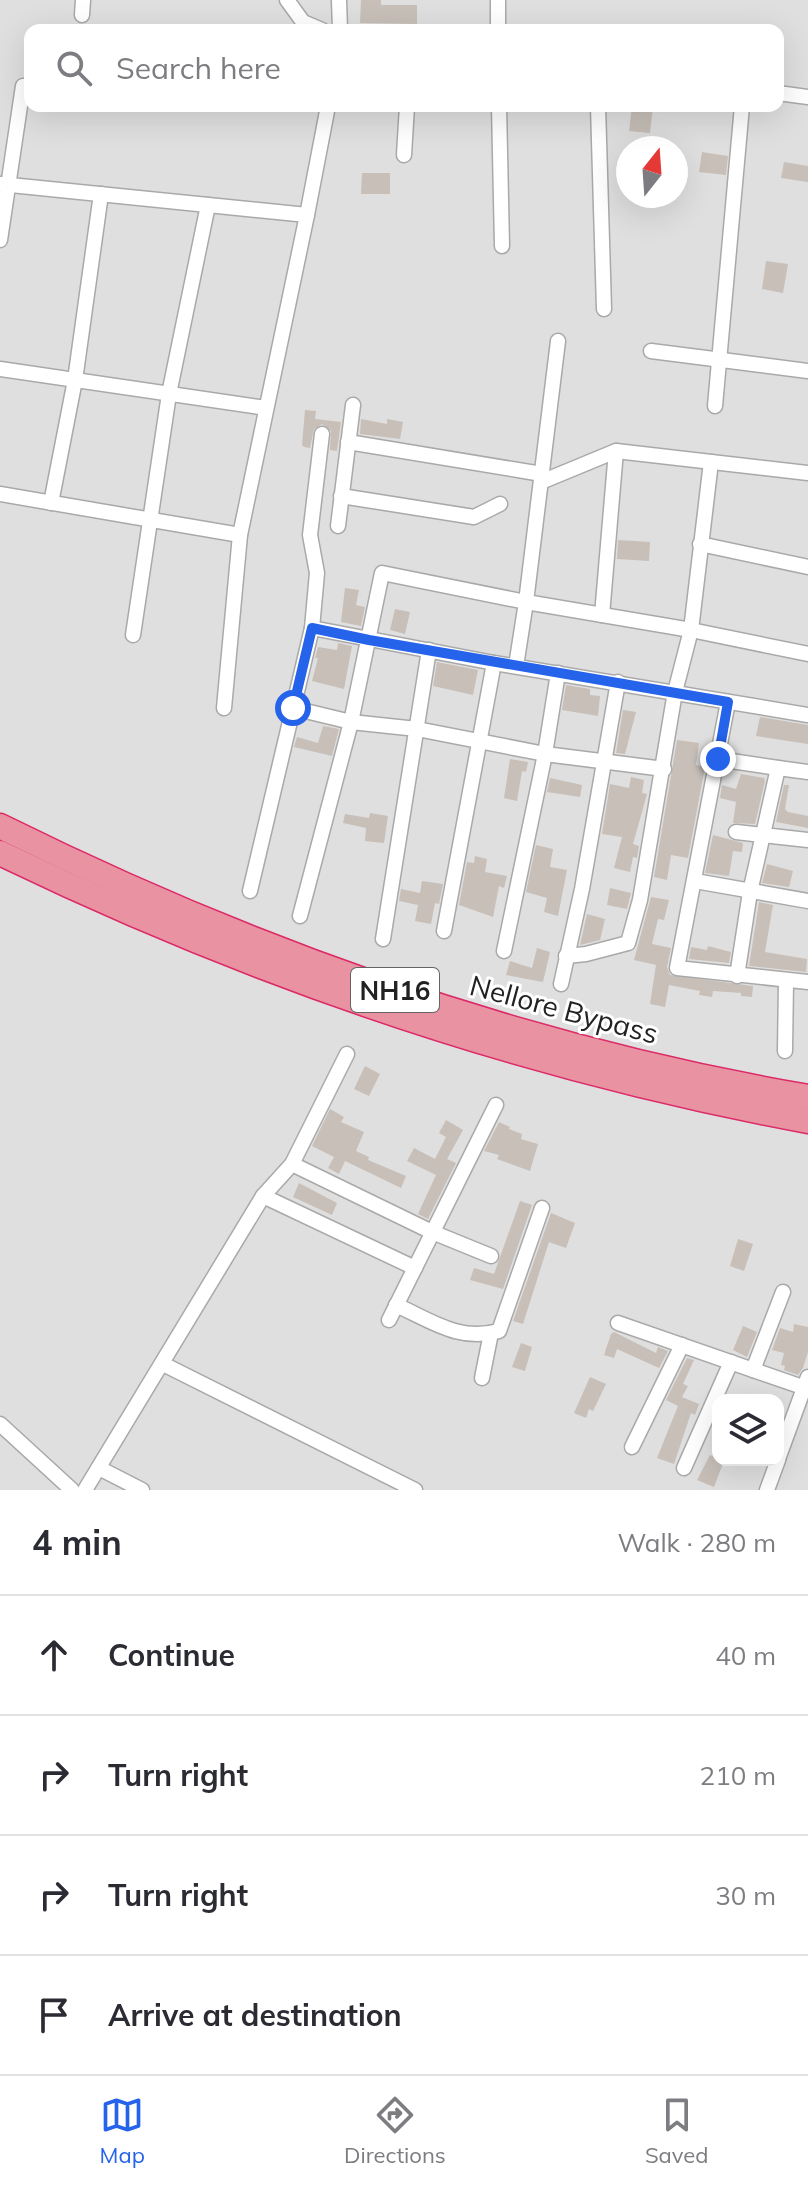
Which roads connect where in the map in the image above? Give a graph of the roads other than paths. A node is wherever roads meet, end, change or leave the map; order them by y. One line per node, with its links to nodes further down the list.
1 (287, 0): 4 (street)
2 (339, 0): 5 (street)
3 (498, 0): 6 (street)
4 (308, 24)
5 (340, 24)
6 (498, 24)
7 (23, 86): 16 (street)
8 (784, 94): 9 (street)
9 (808, 97)
10 (327, 112): 19 (street)
11 (407, 112): 15 (street)
12 (499, 112): 21 (street)
13 (598, 112): 22 (street)
14 (741, 112): 25 (street)
15 (404, 155)
16 (4, 184): 17 (street); 20 (street)
17 (101, 194): 18 (street); 28 (street)
18 (208, 205): 19 (street); 29 (street)
19 (307, 215): 32 (street)
20 (0, 240)
21 (502, 246)
22 (604, 309)
23 (558, 341): 38 (street)
24 (651, 351): 25 (street)
25 (719, 361): 27 (street); 31 (street)
26 (0, 369): 28 (street)
27 (808, 371)
28 (75, 380): 29 (street); 41 (street)
29 (169, 394): 32 (street); 43 (street)
30 (353, 405): 34 (street)
31 (715, 406)
32 (266, 408): 45 (street)
33 (322, 434): 50 (street)
34 (348, 442): 38 (street); 40 (street)
35 (616, 451): 36 (street); 38 (street); 49 (street)
36 (711, 462): 37 (street); 46 (street)
37 (808, 473)
38 (541, 478): 48 (street)
39 (0, 494): 41 (street)
40 (341, 496): 42 (street); 44 (street)
41 (51, 503): 43 (street)
42 (500, 504)
43 (149, 519): 45 (street); 52 (street)
44 (338, 526)
45 (240, 535): 62 (street)
46 (700, 544): 47 (street); 51 (street)
47 (808, 567)
48 (526, 602): 49 (street); 53 (street); 57 (street)
49 (602, 615): 51 (street)
50 (312, 628): 53 (street); 63 (street)
51 (691, 630): 55 (street); 60 (street)
52 (133, 635)
53 (369, 640): 54 (street); 65 (street)
54 (429, 650): 56 (street); 66 (street)
55 (808, 654)
56 (494, 663): 57 (street); 67 (street)
57 (516, 666): 58 (street)
58 (558, 673): 59 (street); 68 (street)
59 (618, 682): 60 (street); 70 (street)
60 (675, 692): 61 (street); 72 (street)
61 (728, 702): 64 (street); 69 (street)
62 (224, 708)
63 (293, 708): 65 (street); 80 (street)
64 (808, 715)
65 (351, 722): 66 (street); 83 (street)
66 (417, 729): 67 (street); 85 (street)
67 (480, 741): 68 (street); 84 (street)
68 (545, 754): 70 (street); 86 (street)
69 (718, 759): 71 (street); 79 (street)
70 (605, 761): 72 (street); 87 (street)
71 (778, 768): 73 (street); 76 (street)
72 (664, 769): 87 (street)
73 (808, 772)
74 (0, 826): 94 (highway, Nellore Bypass / NH16)
75 (736, 832): 76 (street)
76 (765, 836): 77 (street); 81 (street)
77 (808, 840)
78 (0, 853): 96 (highway, Nellore Bypass / NH16)
79 (695, 881): 81 (street); 88 (street)
80 (250, 891)
81 (750, 892): 82 (street); 88 (street)
82 (808, 901)
83 (300, 916)
84 (444, 931)
85 (383, 939)
86 (504, 951)
87 (566, 956): 91 (street)
88 (737, 976): 89 (street)
89 (786, 981): 90 (street); 92 (street)
90 (808, 982)
91 (561, 984)
92 (785, 1051)
93 (347, 1054): 97 (street)
94 (808, 1097)
95 (496, 1105): 100 (street)
96 (808, 1121)
97 (292, 1164): 98 (street); 100 (street)
98 (263, 1196): 102 (street); 110 (street)
99 (542, 1208): 107 (street)
100 (432, 1232): 101 (street); 102 (street)
101 (491, 1256)
102 (415, 1268): 104 (street)
103 (783, 1292): 111 (street)
104 (396, 1305): 105 (street); 107 (street)
105 (389, 1320)
106 (618, 1323): 108 (street)
107 (491, 1333): 112 (street)
108 (682, 1345): 109 (street); 116 (street)
109 (731, 1362): 111 (street); 119 (street)
110 (163, 1364): 118 (street); 123 (street)
111 (753, 1370): 113 (street)
112 (482, 1378)
113 (807, 1385): 115 (street)
114 (0, 1424): 120 (street)
115 (784, 1444)
116 (632, 1447)
117 (776, 1466): 124 (street)
118 (99, 1468): 121 (street); 122 (street)
119 (684, 1468)
120 (72, 1490)
121 (85, 1490)
122 (142, 1490)
123 (415, 1490)
124 (767, 1490)

